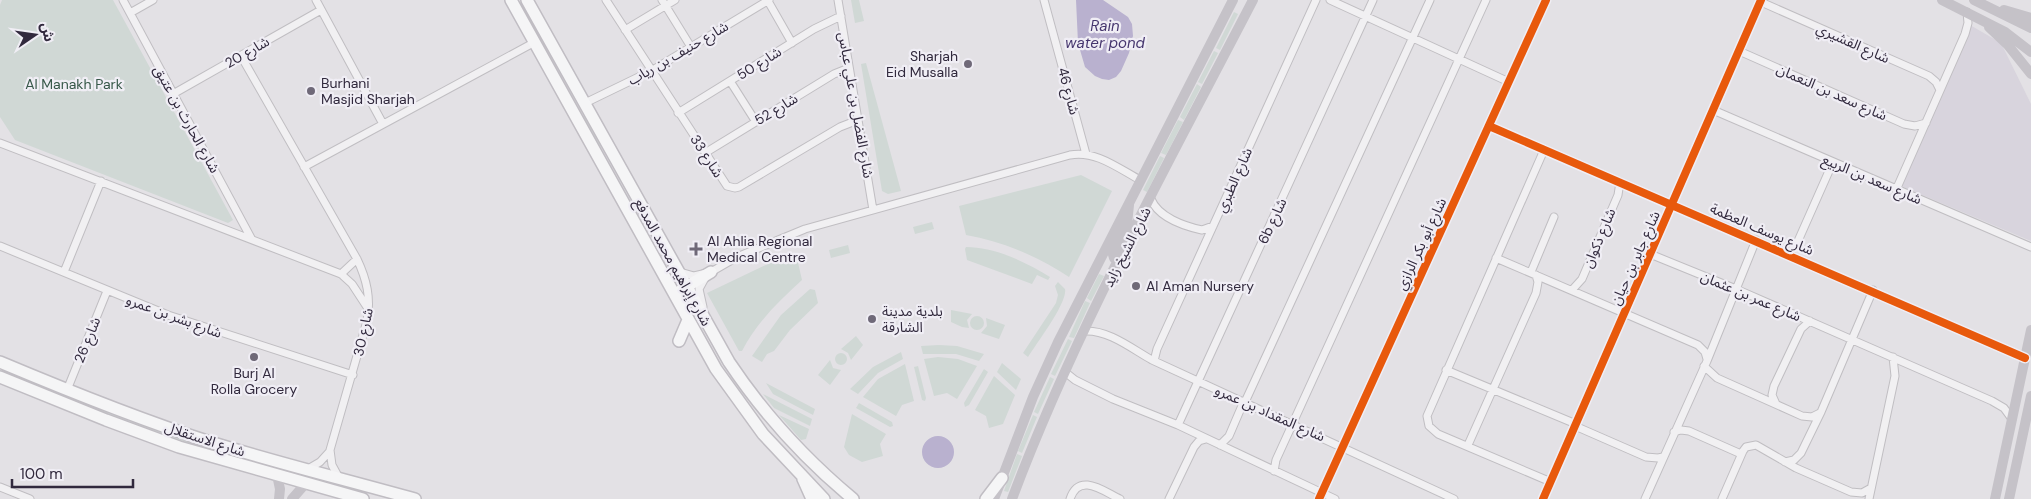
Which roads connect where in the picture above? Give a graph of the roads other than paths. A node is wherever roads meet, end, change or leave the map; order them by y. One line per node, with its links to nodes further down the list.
1 (123, 0): 25 (street, شارع الحارث بن عتيق)
2 (153, 0): 25 (street)
3 (316, 0): 23 (street)
4 (511, 0): 33 (main road, شارع إبراهيم محمد المدفع)
5 (527, 0): 47 (main road, شارع إبراهيم محمد المدفع)
6 (606, 0): 31 (street, شارع 33)
7 (675, 0): 22 (street)
8 (838, 0): 26 (street, شارع الفضل بن علي عباس)
9 (1044, 0): 58 (street, شارع 46)
10 (1232, 0): 61 (main road, شارع الشيخ زايد)
11 (1253, 0): 65 (main road, شارع الشيخ زايد)
12 (1316, 0): 70 (street, شارع الطبري)
13 (1330, 0): 27 (street)
14 (1373, 0): 27 (street, 6b شارع)
15 (1430, 0): 32 (street)
16 (1486, 0): 39 (street)
17 (1546, 0): 44 (street, شارع أبو بكر الرازي)
18 (1942, 0): 24 (main road)
19 (766, 1): 34 (street); 35 (street, شارع حنيف بن رياب)
20 (1761, 1): 36 (street, شارع جابر بن حيان); 45 (street, شارع القشيري)
21 (1977, 1): 29 (main road); 30 (main road)
22 (664, 3): 31 (street); 35 (street)
23 (321, 10): 38 (street, شارع 20); 53 (street)
24 (1967, 12): 28 (main road); 45 (street)
25 (130, 13): 46 (street, شارع الحارث بن عتيق)
26 (840, 16): 34 (street, شارع 50); 40 (street, شارع الفضل بن علي عباس)
27 (1365, 16): 32 (street); 109 (street, 6b شارع)
28 (1977, 17): 37 (main road); 42 (main road)
29 (2031, 18)
30 (2031, 28)
31 (625, 30): 41 (street, شارع 33)
32 (1412, 38): 39 (street); 113 (street)
33 (535, 42): 53 (street); 72 (main road, شارع إبراهيم محمد المدفع)
34 (792, 43): 43 (street, شارع 50)
35 (691, 47): 41 (street, شارع حنيف بن رياب)
36 (1739, 51): 48 (street, شارع جابر بن حيان); 52 (street, شارع سعد بن النعمان)
37 (2031, 52)
38 (240, 56): 46 (street, شارع 20); 60 (street, شارع 30)
39 (1459, 59): 44 (street); 117 (street)
40 (849, 68): 50 (street, شارع الفضل بن علي عباس); 51 (street, شارع 52)
41 (651, 71): 47 (street, شارع حنيف بن رياب); 49 (street, شارع 33)
42 (2031, 74)
43 (730, 81): 49 (street, شارع 50); 51 (street)
44 (1509, 82): 54 (street, شارع أبو بكر الرازي)
45 (1940, 90): 52 (street)
46 (173, 94): 71 (street, شارع الحارث بن عتيق)
47 (584, 103): 81 (main road, شارع إبراهيم محمد المدفع)
48 (1713, 110): 59 (street, شارع سعد بن الربيع); 67 (street, شارع جابر بن حيان)
49 (678, 113): 57 (street, شارع 33)
50 (858, 120): 57 (street, شارع 33); 68 (street, شارع الفضل بن علي عباس)
51 (756, 122): 57 (street, شارع 52)
52 (1926, 123): 64 (street)
53 (383, 124): 60 (street)
54 (1489, 126): 56 (street, شارع يوسف العظمة); 124 (street, شارع أبو بكر الرازي)
55 (0, 143): 62 (street)
56 (1544, 150): 63 (street, شارع يوسف العظمة); 79 (street)
57 (705, 153)
58 (1086, 154): 61 (street); 68 (street)
59 (1833, 162): 64 (street, شارع سعد بن الربيع); 77 (street)
60 (304, 167): 80 (street, شارع 30)
61 (1140, 180): 66 (main road, شارع الشيخ زايد)
62 (101, 181): 71 (street); 82 (street)
63 (1620, 182): 67 (street, شارع يوسف العظمة); 88 (street, شارع ذكوان)
64 (1896, 190): 75 (street, شارع سعد بن الربيع)
65 (1151, 199): 70 (street); 78 (main road, شارع الشيخ زايد)
66 (1129, 201): 78 (main road); 135 (main road, شارع الشيخ زايد)
67 (1672, 204): 73 (street, شارع يوسف العظمة); 76 (street, شارع جابر بن حيان)
68 (873, 210): 83 (street)
69 (1554, 217): 85 (street)
70 (1214, 226): 102 (street, شارع الطبري)
71 (251, 238): 84 (street)
72 (644, 238): 86 (main road); 94 (main road, شارع إبراهيم محمد المدفع)
73 (1756, 240): 77 (street, شارع يوسف العظمة); 87 (street)
74 (0, 246): 82 (street, شارع بشر بن عمرو)
75 (2031, 247)
76 (1650, 254): 87 (street, شارع عمر بن عثمان); 92 (street, شارع جابر بن حيان)
77 (1789, 254): 89 (street, شارع يوسف العظمة)
78 (1121, 257): 96 (main road, شارع الشيخ زايد)
79 (1496, 258): 85 (street); 105 (street)
80 (357, 259): 84 (street); 91 (street, شارع 30)
81 (676, 268): 83 (street); 86 (main road, شارع إبراهيم محمد المدفع)
82 (64, 272): 90 (street, شارع بشر بن عمرو)
83 (711, 272): 86 (main road); 93 (street)
84 (341, 274): 91 (street)
85 (1533, 274): 88 (street); 110 (street)
86 (687, 287): 93 (main road, شارع إبراهيم محمد المدفع)
87 (1736, 289): 95 (street, شارع عمر بن عثمان); 104 (street)
88 (1572, 290): 92 (street)
89 (1873, 290): 98 (street); 101 (street, شارع يوسف العظمة)
90 (107, 291): 107 (street, شارع بشر بن عمرو); 111 (street, شارع 26)
91 (369, 310): 107 (street, شارع 30)
92 (1624, 312): 104 (street); 119 (street, شارع جابر بن حيان)
93 (703, 317): 133 (main road, شارع إبراهيم محمد المدفع)
94 (688, 320): 99 (main road); 132 (main road, شارع إبراهيم محمد المدفع)
95 (1810, 321): 98 (street, شارع عمر بن عثمان); 114 (street)
96 (1085, 330): 102 (street, شارع المقداد بن عمرو); 106 (main road, شارع الشيخ زايد)
97 (2031, 330): 101 (main road)
98 (1852, 340): 100 (street, شارع عمر بن عثمان); 115 (street)
99 (679, 341)
100 (1893, 357): 116 (street, شارع عمر بن عثمان); 139 (street)
101 (2025, 358): 116 (main road)
102 (1154, 361): 109 (street, شارع المقداد بن عمرو)
103 (0, 362): 111 (main road, شارع الاستقلال)
104 (1706, 363): 114 (street); 120 (street)
105 (1446, 370): 110 (street); 123 (street)
106 (1065, 372): 118 (street); 154 (main road, شارع الشيخ زايد)
107 (353, 375): 125 (street, شارع 30)
108 (0, 377): 131 (main road, شارع الاستقلال)
109 (1198, 382): 113 (street, شارع المقداد بن عمرو); 118 (street, 6b شارع)
110 (1492, 389): 119 (street); 123 (street)
111 (67, 390): 129 (main road, شارع الاستقلال)
112 (2031, 396): 142 (main road)
113 (1245, 402): 117 (street, شارع المقداد بن عمرو); 122 (street)
114 (1776, 404): 115 (street)
115 (1820, 412): 128 (street)
116 (2012, 420): 164 (main road)
117 (1294, 424): 124 (street, شارع المقداد بن عمرو); 130 (street)
118 (1178, 425): 121 (street)
119 (1575, 425): 127 (street); 136 (street, شارع جابر بن حيان)
120 (1674, 432): 126 (street); 127 (street)
121 (1206, 439): 122 (street); 157 (street)
122 (1220, 445): 130 (street)
123 (1468, 445): 136 (street)
124 (1342, 446): 140 (street, شارع أبو بكر الرازي); 141 (street, شارع المقداد بن عمرو)
125 (330, 450): 129 (street, شارع 30); 134 (street)
126 (1741, 454): 128 (street); 162 (street)
127 (1663, 457): 161 (street)
128 (1785, 462): 139 (street)
129 (307, 470): 134 (main road, شارع الاستقلال)
130 (1274, 471): 140 (street)
131 (277, 475): 137 (main road, شارع الاستقلال); 144 (main road)
132 (802, 475): 148 (main road); 149 (main road, شارع إبراهيم محمد المدفع)
133 (827, 477): 150 (main road, شارع إبراهيم محمد المدفع); 151 (main road)
134 (338, 478): 147 (main road, شارع الاستقلال)
135 (1002, 478): 152 (main road); 153 (main road, شارع الشيخ زايد)
136 (1551, 482): 160 (street, شارع جابر بن حيان)
137 (306, 483): 145 (main road); 146 (main road, شارع الاستقلال)
138 (0, 487): 143 (street)
139 (1871, 488): 163 (street)
140 (1320, 496): 158 (street)
141 (1438, 496): 159 (street, شارع المقداد بن عمرو)
142 (2010, 498)
143 (30, 499)
144 (279, 499)
145 (292, 499)
146 (363, 499)
147 (415, 499)
148 (812, 499)
149 (824, 499)
150 (852, 499)
151 (860, 499)
152 (986, 499)
153 (994, 499)
154 (1012, 499)
155 (1070, 499): 156 (street)
156 (1120, 499)
157 (1169, 499)
158 (1335, 499)
159 (1454, 499)
160 (1543, 499)
161 (1645, 499)
162 (1722, 499)
163 (1869, 499)
164 (1995, 499)

